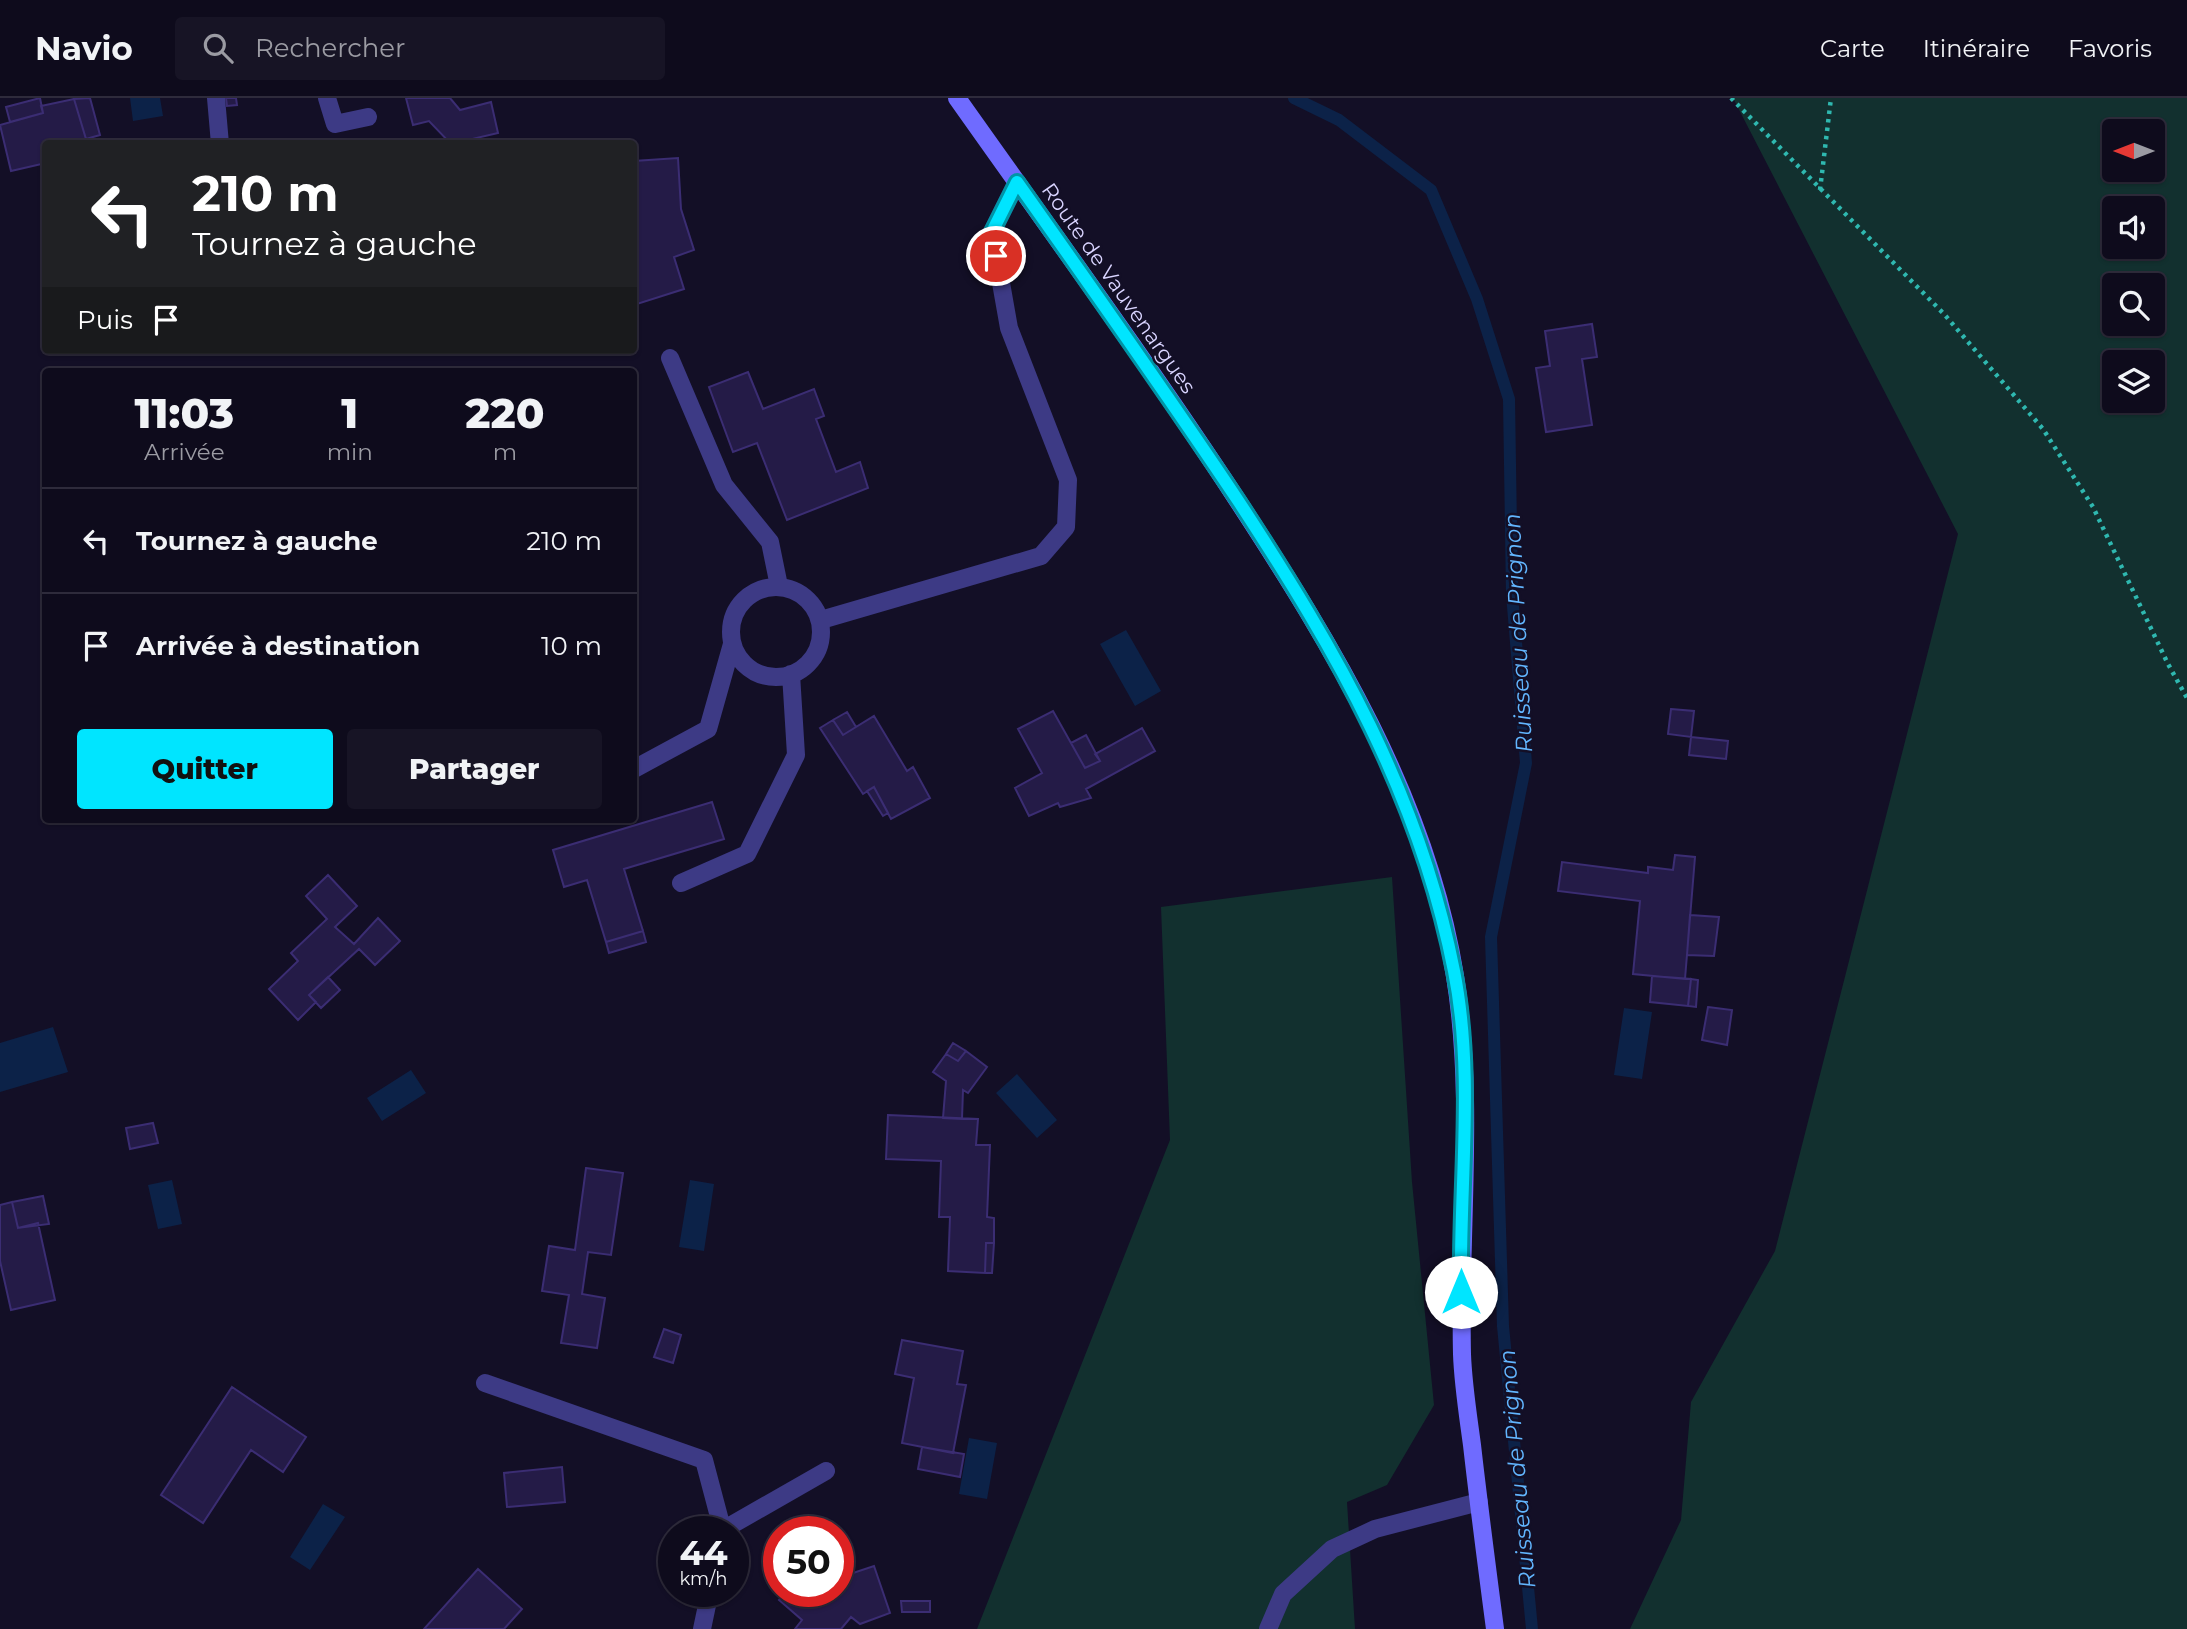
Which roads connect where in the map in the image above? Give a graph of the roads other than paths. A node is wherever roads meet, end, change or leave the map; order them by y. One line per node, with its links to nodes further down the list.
1 (216, 98): 5 (street)
2 (327, 98): 4 (street)
3 (957, 98): 6 (main road, Route de Vauvenargues)
4 (368, 117)
5 (220, 140)
6 (1017, 182): 9 (street); 16 (main road, Route de Vauvenargues)
7 (670, 358): 8 (street)
8 (779, 586): 9 (street); 10 (street)
9 (821, 620): 11 (street)
10 (732, 644): 11 (street); 12 (street)
11 (791, 674): 13 (street)
12 (637, 767)
13 (681, 883)
14 (485, 1383): 17 (street)
15 (826, 1471): 18 (street)
16 (1479, 1502): 21 (street); 22 (main road, Route de Vauvenargues)
17 (718, 1516)
18 (746, 1516)
19 (707, 1607): 20 (street)
20 (702, 1629)
21 (1268, 1629)
22 (1495, 1629)

